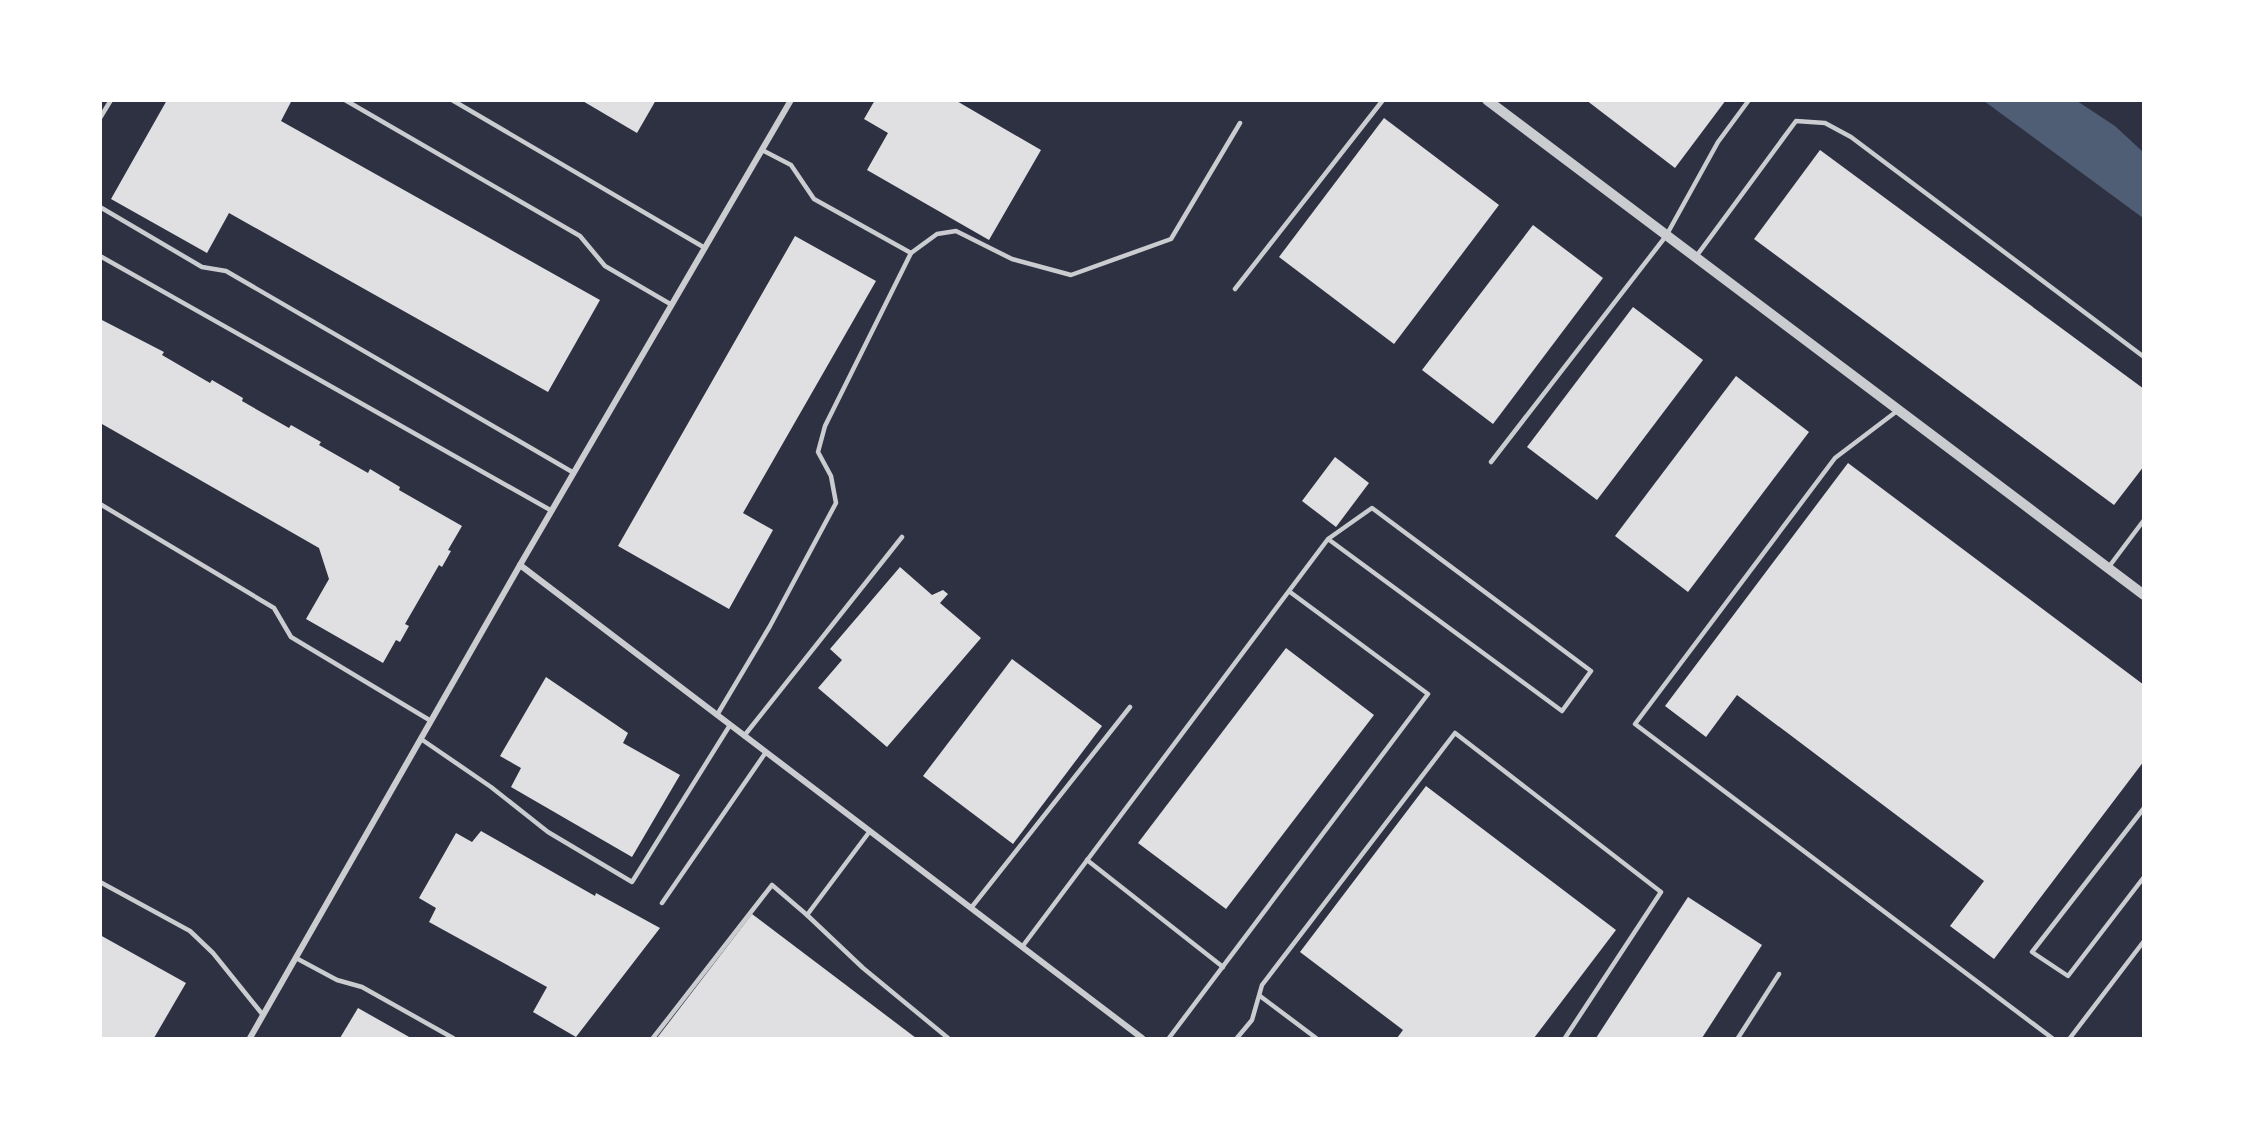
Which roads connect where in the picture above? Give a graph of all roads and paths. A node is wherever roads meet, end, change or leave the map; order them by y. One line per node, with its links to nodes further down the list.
1 (111, 100): 8 (lane)
2 (345, 100): 18 (lane)
3 (452, 100): 13 (lane)
4 (791, 100): 10 (street)
5 (1383, 100): 17 (lane)
6 (1487, 100): 12 (street)
7 (1749, 100): 12 (lane)
8 (100, 118)
9 (1240, 123): 14 (lane)
10 (762, 150): 13 (street); 14 (lane)
11 (100, 207): 22 (lane)
12 (1666, 236): 16 (street); 21 (lane)
13 (705, 248): 18 (street)
14 (911, 253): 33 (lane)
15 (100, 256): 24 (lane)
16 (1695, 258): 19 (lane); 20 (street)
17 (1235, 290)
18 (672, 305): 22 (street)
19 (2144, 357)
20 (1897, 411): 29 (street); 64 (lane)
21 (1491, 462)
22 (574, 473): 24 (street)
23 (100, 504): 34 (lane)
24 (552, 511): 28 (street)
25 (2144, 520): 29 (lane)
26 (902, 537): 36 (lane)
27 (1328, 539): 27 (lane); 30 (lane)
28 (520, 566): 33 (street); 34 (street)
29 (2108, 568): 31 (street)
30 (1290, 592): 41 (lane); 50 (lane)
31 (2144, 595)
32 (1130, 707): 45 (lane)
33 (717, 715): 35 (street)
34 (431, 721): 37 (street)
35 (730, 725): 36 (street); 37 (lane)
36 (744, 736): 38 (street)
37 (421, 739): 49 (street)
38 (766, 752): 40 (street); 44 (lane)
39 (2144, 808): 42 (lane)
40 (870, 831): 45 (street); 46 (lane)
41 (1088, 860): 48 (lane); 50 (lane)
42 (2144, 877)
43 (100, 882): 53 (lane)
44 (662, 903)
45 (971, 908): 48 (street)
46 (807, 915): 56 (lane); 57 (lane)
47 (2144, 941): 65 (lane)
48 (1022, 947): 58 (street)
49 (296, 958): 53 (street); 55 (lane)
50 (1223, 967): 59 (lane)
51 (1779, 974): 63 (lane)
52 (1260, 996): 60 (lane); 61 (lane); 62 (lane)
53 (263, 1015): 54 (street)
54 (250, 1038)
55 (453, 1038)
56 (653, 1038)
57 (948, 1038)
58 (1141, 1038)
59 (1169, 1038)
60 (1237, 1038)
61 (1316, 1038)
62 (1565, 1038)
63 (1738, 1038)
64 (2052, 1038)
65 (2070, 1038)

